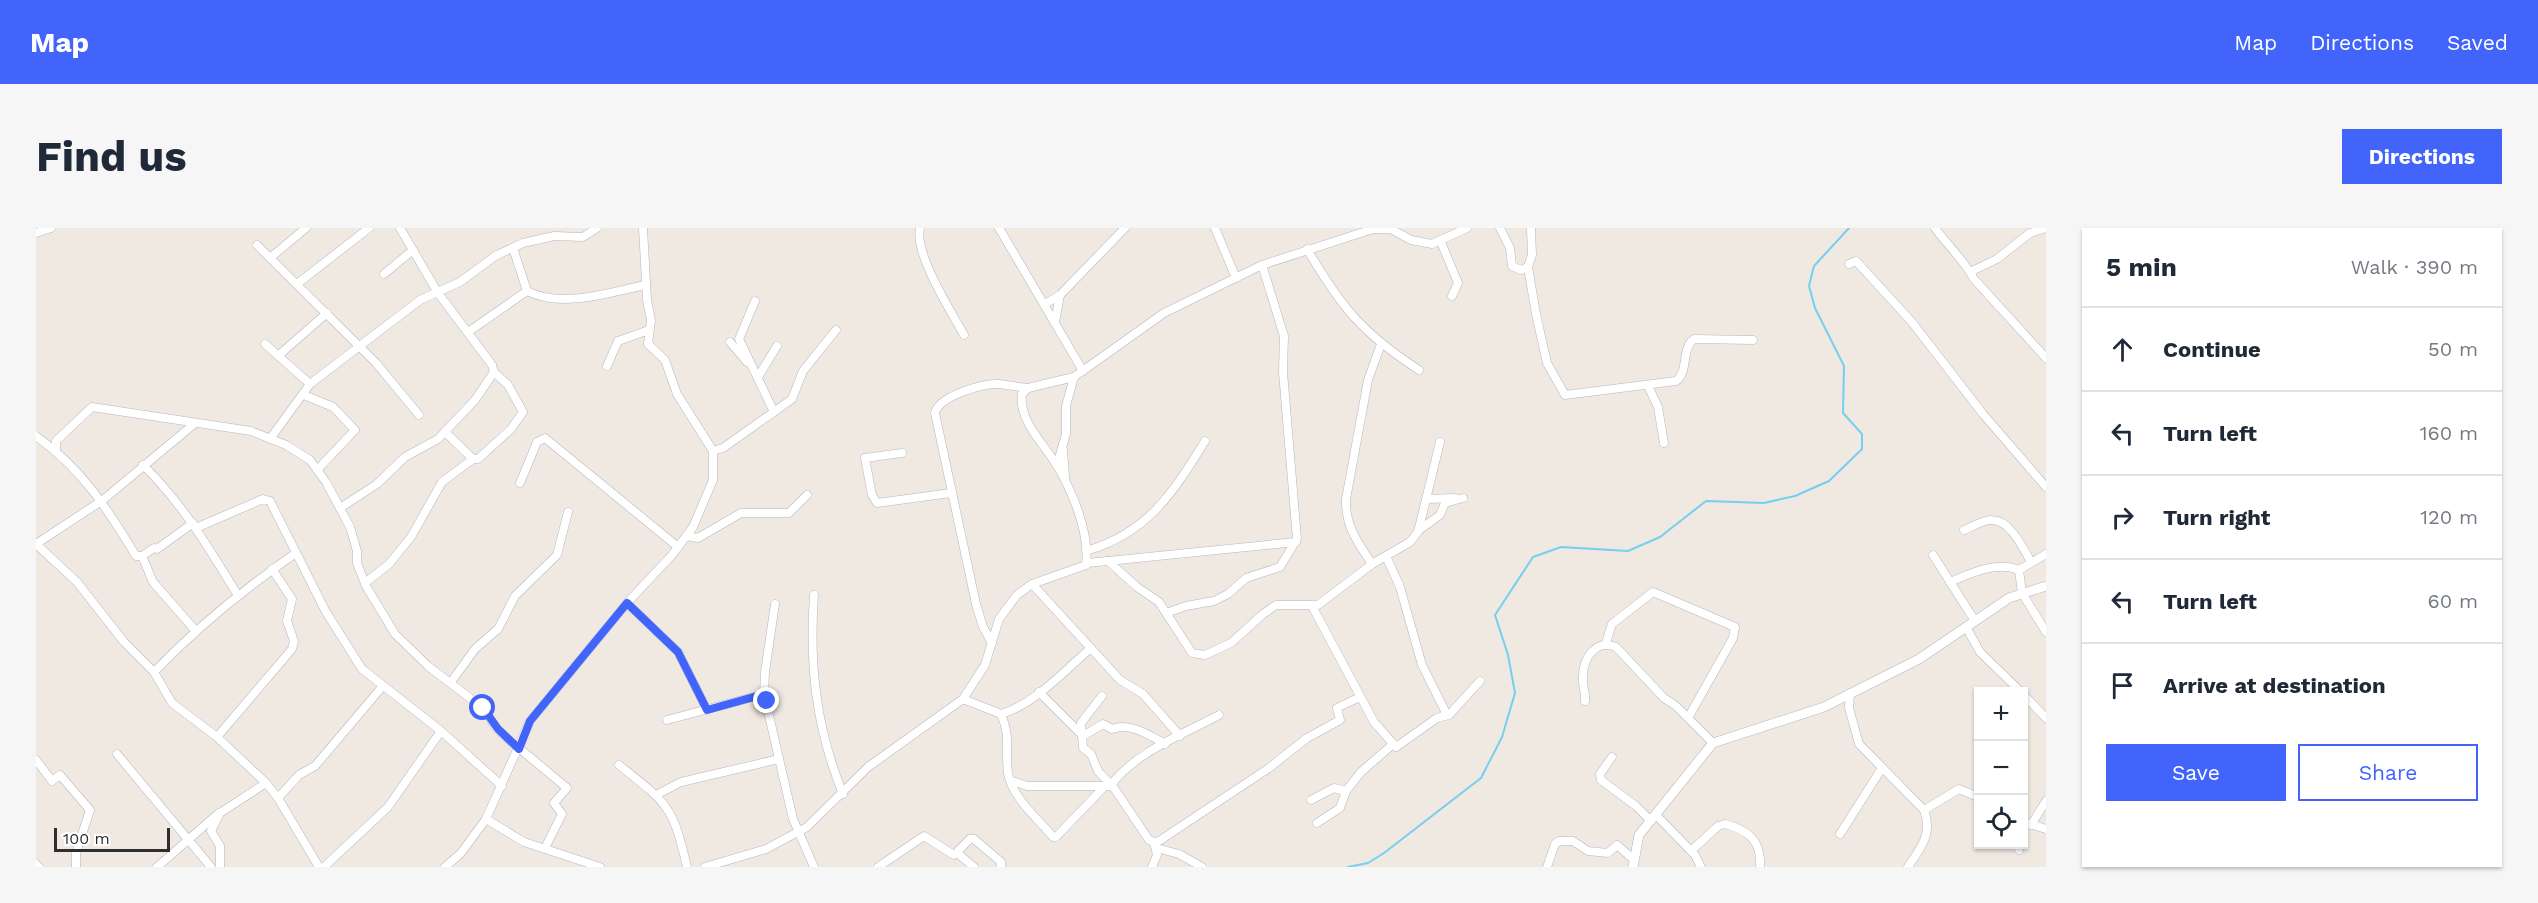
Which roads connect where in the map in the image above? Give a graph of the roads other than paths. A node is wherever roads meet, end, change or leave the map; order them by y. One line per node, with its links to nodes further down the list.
1 (51, 228): 19 (street)
2 (306, 228): 25 (street)
3 (369, 228): 32 (street)
4 (400, 228): 24 (street)
5 (597, 228): 22 (street)
6 (644, 228): 33 (street)
7 (920, 228): 45 (street)
8 (999, 228): 39 (street)
9 (1125, 228): 36 (street)
10 (1215, 228): 31 (street)
11 (1467, 228): 20 (street)
12 (1500, 228): 28 (street)
13 (1523, 228): 14 (street)
14 (1533, 228): 28 (street)
15 (1935, 228): 29 (street)
16 (2046, 228): 29 (street)
17 (1368, 229): 18 (street); 23 (street)
18 (1402, 231): 20 (street)
19 (36, 233)
20 (1441, 242): 37 (street)
21 (257, 245): 25 (street)
22 (513, 248): 34 (street); 35 (street)
23 (1307, 249): 27 (street); 49 (street)
24 (413, 250): 30 (street); 35 (street)
25 (270, 258): 32 (street)
26 (1849, 264): 83 (street)
27 (1262, 265): 31 (street); 94 (street)
28 (1528, 267): 61 (street)
29 (1970, 272): 53 (street)
30 (384, 274)
31 (1236, 278): 56 (street)
32 (297, 284): 40 (street)
33 (646, 285): 34 (street); 42 (street)
34 (527, 291): 44 (street)
35 (438, 293): 44 (street); 50 (street)
36 (1060, 295): 39 (street); 41 (street)
37 (1452, 296)
38 (755, 301): 58 (street)
39 (1045, 304): 41 (street)
40 (327, 313): 50 (street); 52 (street)
41 (1055, 322): 56 (street)
42 (649, 330): 54 (street); 75 (street)
43 (836, 330): 64 (street)
44 (468, 332): 57 (street)
45 (964, 335)
46 (1753, 340): 61 (street)
47 (730, 342): 58 (street)
48 (265, 344): 52 (street)
49 (1381, 344): 55 (street); 106 (street)
50 (360, 346): 60 (street); 65 (street)
51 (777, 346): 58 (street)
52 (279, 355): 60 (street)
53 (2046, 358)
54 (607, 366)
55 (1419, 370)
56 (1083, 371): 59 (street)
57 (494, 372): 67 (street); 77 (street)
58 (756, 373): 64 (street)
59 (1074, 377): 62 (street); 73 (street)
60 (310, 384): 63 (street)
61 (1648, 386): 72 (street)
62 (1028, 388): 79 (street); 84 (street)
63 (304, 395): 69 (street); 80 (street)
64 (774, 412): 75 (street)
65 (419, 416)
66 (194, 424): 69 (street); 74 (street); 78 (street)
67 (445, 432): 77 (street); 88 (street)
68 (36, 435): 74 (street)
69 (270, 439): 80 (street)
70 (1204, 441): 97 (street)
71 (1440, 442): 86 (street)
72 (1664, 442)
73 (1063, 449): 79 (street); 81 (street)
74 (56, 450): 87 (street)
75 (713, 451): 93 (street)
76 (902, 453): 84 (street)
77 (473, 459): 110 (street)
78 (143, 465): 87 (street); 90 (street)
79 (1057, 465): 81 (street)
80 (317, 470): 88 (street)
81 (1065, 482): 97 (street)
82 (520, 483): 96 (street)
83 (2046, 487)
84 (951, 493): 124 (street)
85 (807, 495): 93 (street)
86 (1427, 499): 91 (street); 91 (street)
87 (103, 500): 95 (street); 101 (street)
88 (340, 508): 110 (street)
89 (568, 512): 129 (street)
90 (195, 526): 98 (street); 101 (street); 114 (street)
91 (1419, 530): 102 (street)
92 (1964, 530): 104 (street)
93 (686, 536): 96 (street)
94 (1296, 542): 103 (street); 119 (street)
95 (36, 544): 127 (street)
96 (678, 547): 116 (street)
97 (1086, 551): 105 (street)
98 (296, 553): 107 (street); 130 (street)
99 (2046, 554): 104 (street)
100 (1933, 555): 109 (street)
101 (142, 556): 122 (street)
102 (1386, 556): 106 (street); 143 (street)
103 (1108, 561): 105 (street); 119 (street)
104 (2031, 562): 108 (street)
105 (1087, 563): 111 (street)
106 (1372, 564): 118 (street)
107 (272, 570): 114 (street); 150 (street)
108 (2019, 570): 109 (street); 113 (street)
109 (1950, 582): 120 (street)
110 (365, 583): 129 (street)
111 (1032, 584): 124 (street); 126 (street)
112 (2046, 586): 113 (street)
113 (2022, 593): 120 (street); 123 (street)
114 (237, 594): 122 (street)
115 (813, 595): 166 (street)
116 (627, 603): 140 (street); 154 (street)
117 (775, 604): 134 (street)
118 (1312, 606): 119 (street); 136 (street)
119 (1166, 613)
120 (1975, 621): 121 (street)
121 (1966, 627): 131 (street); 133 (street)
122 (195, 630): 127 (street)
123 (2046, 632)
124 (992, 643): 137 (street)
125 (1606, 643): 139 (street); 144 (street); 144 (street)
126 (1091, 648): 132 (street); 149 (street)
127 (154, 672): 150 (street)
128 (1479, 681): 143 (street)
129 (451, 682): 154 (street)
130 (382, 687): 147 (street); 169 (street)
131 (2016, 687)
132 (1039, 692): 141 (street); 148 (street)
133 (1850, 693): 151 (street); 160 (street)
134 (764, 694): 140 (street); 157 (street)
135 (1102, 696): 148 (street)
136 (1360, 697): 153 (street); 183 (street)
137 (963, 699): 141 (street); 166 (street)
138 (2028, 699): 145 (street)
139 (1584, 701)
140 (707, 710): 146 (street)
141 (1001, 714): 161 (street)
142 (1219, 715): 149 (street)
143 (1447, 715): 153 (street)
144 (1688, 718): 151 (street)
145 (2046, 718)
146 (667, 720)
147 (441, 731): 163 (street); 192 (street)
148 (1083, 736): 152 (street); 164 (street)
149 (1180, 736): 152 (street)
150 (217, 737): 162 (street)
151 (1713, 743): 174 (street)
152 (1165, 744): 164 (street)
153 (1392, 745): 165 (street)
154 (519, 748): 163 (street); 184 (street)
155 (117, 754): 182 (street)
156 (1612, 756): 174 (street)
157 (779, 759): 167 (street); 180 (street)
158 (36, 760): 188 (street)
159 (619, 765): 167 (street)
160 (1882, 768): 172 (street); 181 (street)
161 (1010, 780): 164 (street); 164 (street)
162 (266, 783): 169 (street); 173 (street)
163 (502, 786): 175 (street)
164 (1107, 786): 183 (street)
165 (1346, 791): 170 (street); 176 (street)
166 (843, 794): 180 (street)
167 (656, 795): 195 (street)
168 (1974, 795): 172 (street)
169 (278, 798): 192 (street)
170 (1311, 800)
171 (2046, 801): 177 (street)
172 (1924, 810): 206 (street)
173 (220, 813): 182 (street); 191 (street)
174 (1654, 818): 185 (street); 187 (street)
175 (486, 819): 184 (street); 193 (street)
176 (1317, 822)
177 (2028, 823)
178 (2028, 825): 179 (street)
179 (2046, 829)
180 (798, 833): 196 (street); 197 (street)
181 (1840, 834)
182 (186, 839): 189 (street); 190 (street)
183 (1155, 845): 201 (street); 202 (street)
184 (545, 848): 194 (street)
185 (1691, 851): 204 (street); 205 (street)
186 (957, 853): 198 (street); 199 (street); 200 (street)
187 (1633, 863): 203 (street)
188 (76, 867)
189 (157, 867)
190 (211, 867)
191 (220, 867)
192 (322, 867)
193 (446, 867)
194 (600, 867)
195 (687, 867)
196 (705, 867)
197 (814, 867)
198 (878, 867)
199 (974, 867)
200 (1001, 867)
201 (1152, 867)
202 (1202, 867)
203 (1547, 867)
204 (1701, 867)
205 (1760, 867)
206 (1908, 867)

